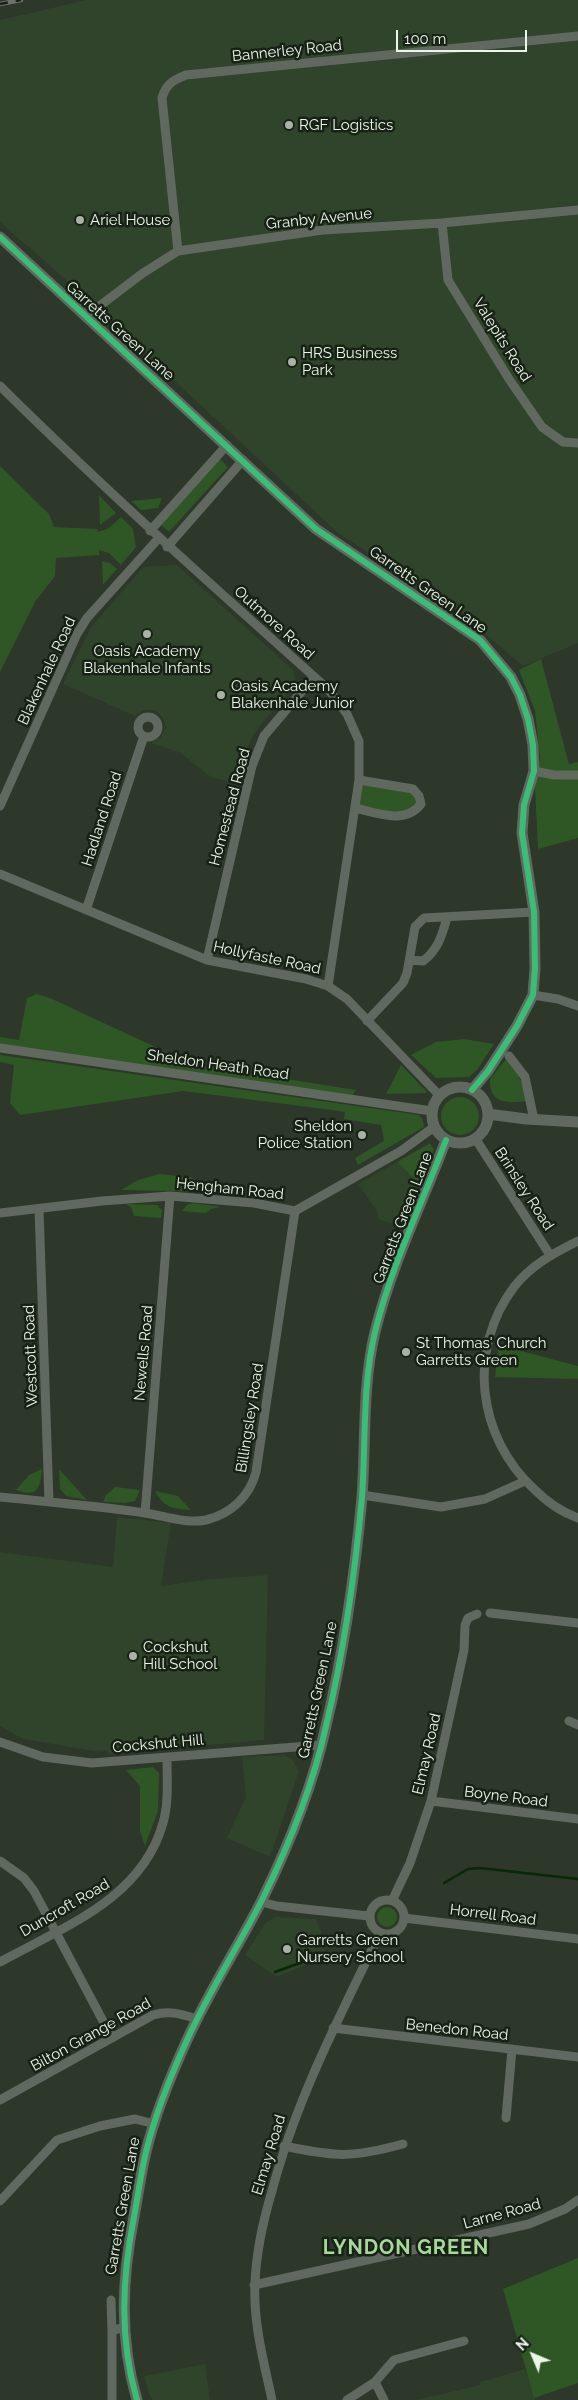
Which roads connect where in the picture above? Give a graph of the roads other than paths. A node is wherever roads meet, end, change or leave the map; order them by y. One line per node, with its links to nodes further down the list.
1 (578, 36): 5 (street, Bannerley Road)
2 (578, 210): 3 (street, Granby Avenue)
3 (442, 223): 5 (street, Granby Avenue); 8 (street, Valepits Road)
4 (0, 237): 6 (street, Garretts Green Lane)
5 (178, 251): 6 (street, Granby Avenue)
6 (85, 317): 9 (street, Garretts Green Lane)
7 (0, 386): 11 (street, Outmore Road)
8 (578, 443)
9 (227, 445): 10 (street, Garretts Green Lane); 11 (street)
10 (243, 460): 13 (street); 16 (street, Garretts Green Lane)
11 (150, 531): 12 (street, Outmore Road)
12 (158, 539): 13 (street, Outmore Road); 19 (street, Blakenhale Road)
13 (167, 546): 14 (street, Outmore Road)
14 (314, 677): 18 (street, Outmore Road); 25 (street, Homestead Road)
15 (144, 736): 22 (street, Hadland Road)
16 (534, 771): 17 (street); 23 (street, Garretts Green Lane)
17 (578, 775)
18 (359, 780): 20 (street, Outmore Road); 20 (street)
19 (0, 806)
20 (355, 808): 27 (street, Outmore Road)
21 (0, 874): 22 (street, Hollyfaste Road)
22 (86, 910): 25 (street, Hollyfaste Road)
23 (534, 912): 24 (street); 28 (street, Garretts Green Lane)
24 (447, 918): 26 (street); 26 (street)
25 (207, 960): 27 (street, Hollyfaste Road)
26 (410, 960): 30 (street)
27 (328, 986): 30 (street, Hollyfaste Road)
28 (533, 995): 29 (street); 33 (street, Garretts Green Lane)
29 (578, 1006)
30 (367, 1021): 34 (street, Hollyfaste Road)
31 (0, 1048): 35 (street, Sheldon Heath Road)
32 (509, 1056): 37 (street)
33 (472, 1090): 34 (street); 36 (street)
34 (439, 1096): 35 (street)
35 (432, 1111): 39 (street)
36 (488, 1114): 37 (street); 40 (street)
37 (534, 1120): 38 (street)
38 (578, 1122)
39 (434, 1127): 41 (street); 44 (street, Hengham Road)
40 (475, 1138): 41 (street); 47 (street, Brinsley Road)
41 (446, 1140): 49 (street, Garretts Green Lane)
42 (170, 1196): 43 (street, Hengham Road); 44 (street, Hengham Road); 52 (street, Newells Road)
43 (39, 1209): 45 (street, Hengham Road); 51 (street, Westcott Road)
44 (295, 1211): 52 (street, Billingsley Road)
45 (0, 1213)
46 (578, 1240): 47 (street)
47 (550, 1255): 48 (street)
48 (525, 1481): 49 (street); 53 (street)
49 (362, 1495): 60 (street, Garretts Green Lane)
50 (0, 1497): 51 (street, Billingsley Road)
51 (49, 1502): 52 (street, Billingsley Road)
52 (145, 1513)
53 (578, 1518)
54 (490, 1613): 56 (street)
55 (477, 1614): 62 (street, Elmay Road)
56 (578, 1623)
57 (569, 1721): 58 (street)
58 (578, 1725)
59 (0, 1742): 61 (street, Cockshut Hill)
60 (321, 1745): 61 (street, Cockshut Hill); 66 (street, Garretts Green Lane)
61 (166, 1758): 69 (street, Duncroft Road)
62 (431, 1801): 63 (street, Boyne Road); 65 (street, Elmay Road)
63 (578, 1820)
64 (0, 1861): 69 (street)
65 (392, 1901): 67 (street); 68 (street)
66 (261, 1902): 67 (street); 73 (street, Garretts Green Lane)
67 (369, 1916): 70 (street)
68 (404, 1918): 70 (street); 71 (street, Horrell Road)
69 (55, 1931): 72 (street, Duncroft Road); 75 (street)
70 (380, 1933): 74 (street, Elmay Road)
71 (578, 1939)
72 (0, 1962)
73 (197, 2019): 75 (street, Bilton Grange Road); 80 (street, Garretts Green Lane)
74 (333, 2028): 76 (street, Benedon Road); 82 (street, Elmay Road)
75 (112, 2038): 78 (street, Bilton Grange Road)
76 (512, 2050): 77 (street, Benedon Road); 79 (street)
77 (578, 2057)
78 (0, 2100)
79 (506, 2118)
80 (155, 2124): 84 (street); 87 (street, Garretts Green Lane)
81 (403, 2144): 82 (street)
82 (284, 2146): 85 (street, Elmay Road)
83 (578, 2200): 85 (street, Larne Road)
84 (0, 2201)
85 (254, 2285): 93 (street, Elmay Road)
86 (111, 2300): 88 (street)
87 (124, 2327): 88 (street); 92 (street, Garretts Green Lane)
88 (112, 2331): 91 (street)
89 (464, 2341): 90 (street)
90 (375, 2382): 94 (street); 95 (street)
91 (112, 2400)
92 (137, 2400)
93 (272, 2400)
94 (347, 2400)
95 (384, 2400)

